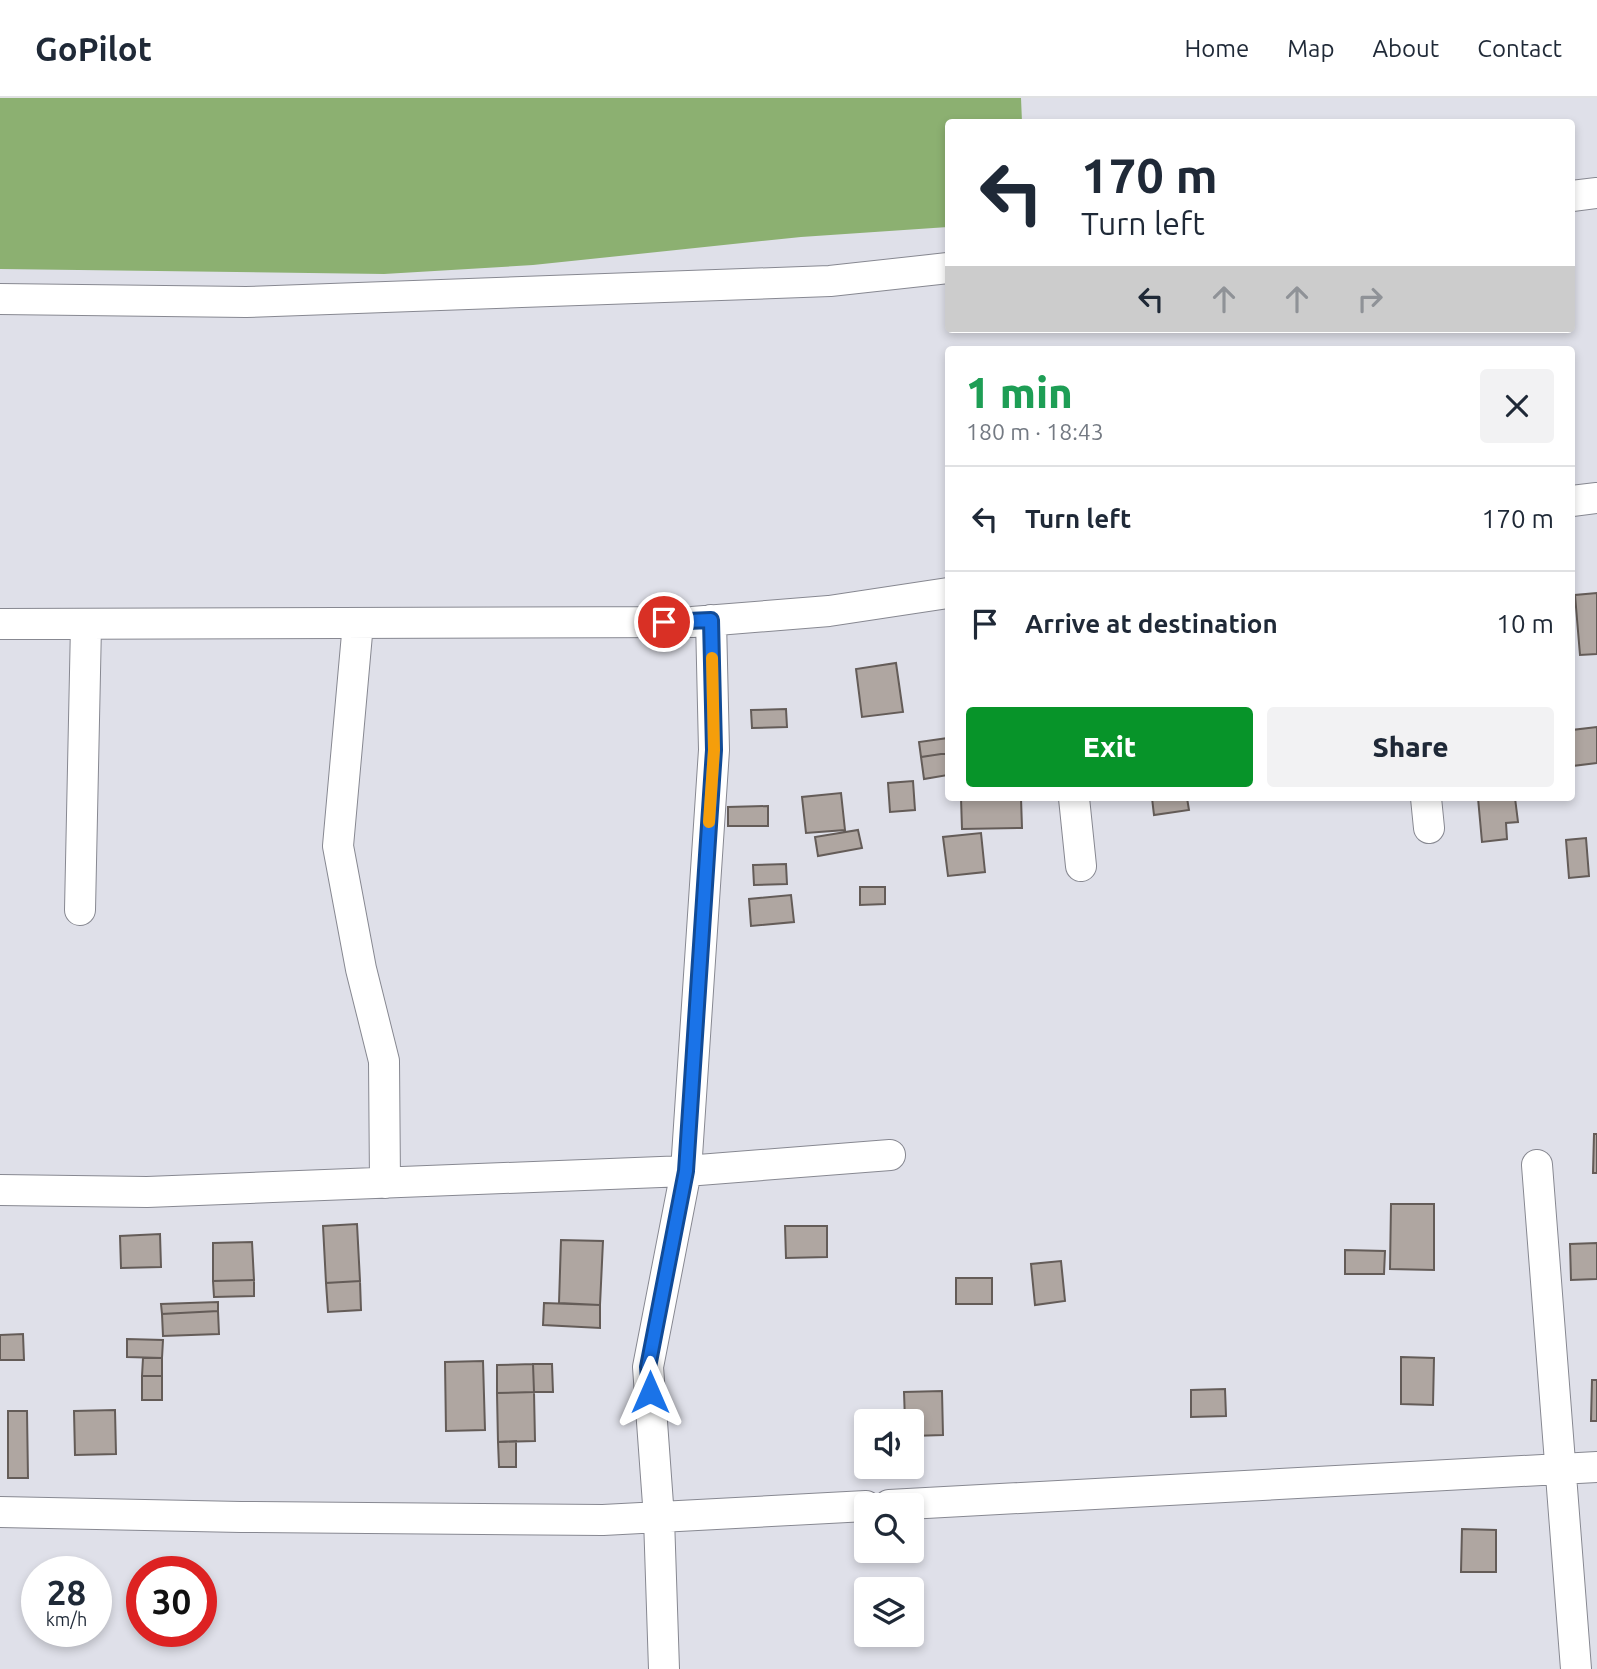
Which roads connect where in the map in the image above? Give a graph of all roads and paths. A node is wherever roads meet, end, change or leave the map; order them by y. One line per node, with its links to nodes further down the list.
1 (1597, 193): 2 (street)
2 (1575, 196)
3 (945, 268): 4 (street)
4 (0, 299)
5 (1597, 498): 6 (street)
6 (1575, 501)
7 (945, 593): 8 (street)
8 (711, 620): 9 (street); 19 (street)
9 (358, 623): 11 (street); 20 (street)
10 (0, 624): 11 (street)
11 (86, 625): 16 (street)
12 (1074, 801): 15 (street)
13 (1426, 801): 14 (street)
14 (1429, 828)
15 (1081, 866)
16 (80, 910)
17 (890, 1156): 19 (street)
18 (1537, 1165): 23 (street)
19 (686, 1171): 20 (street); 27 (street)
20 (385, 1183): 21 (street)
21 (0, 1189)
22 (1597, 1467): 23 (street)
23 (1560, 1468): 24 (street); 29 (street)
24 (924, 1503)
25 (854, 1507): 27 (street)
26 (0, 1512): 27 (street)
27 (659, 1518): 28 (street)
28 (664, 1669)
29 (1576, 1669)

